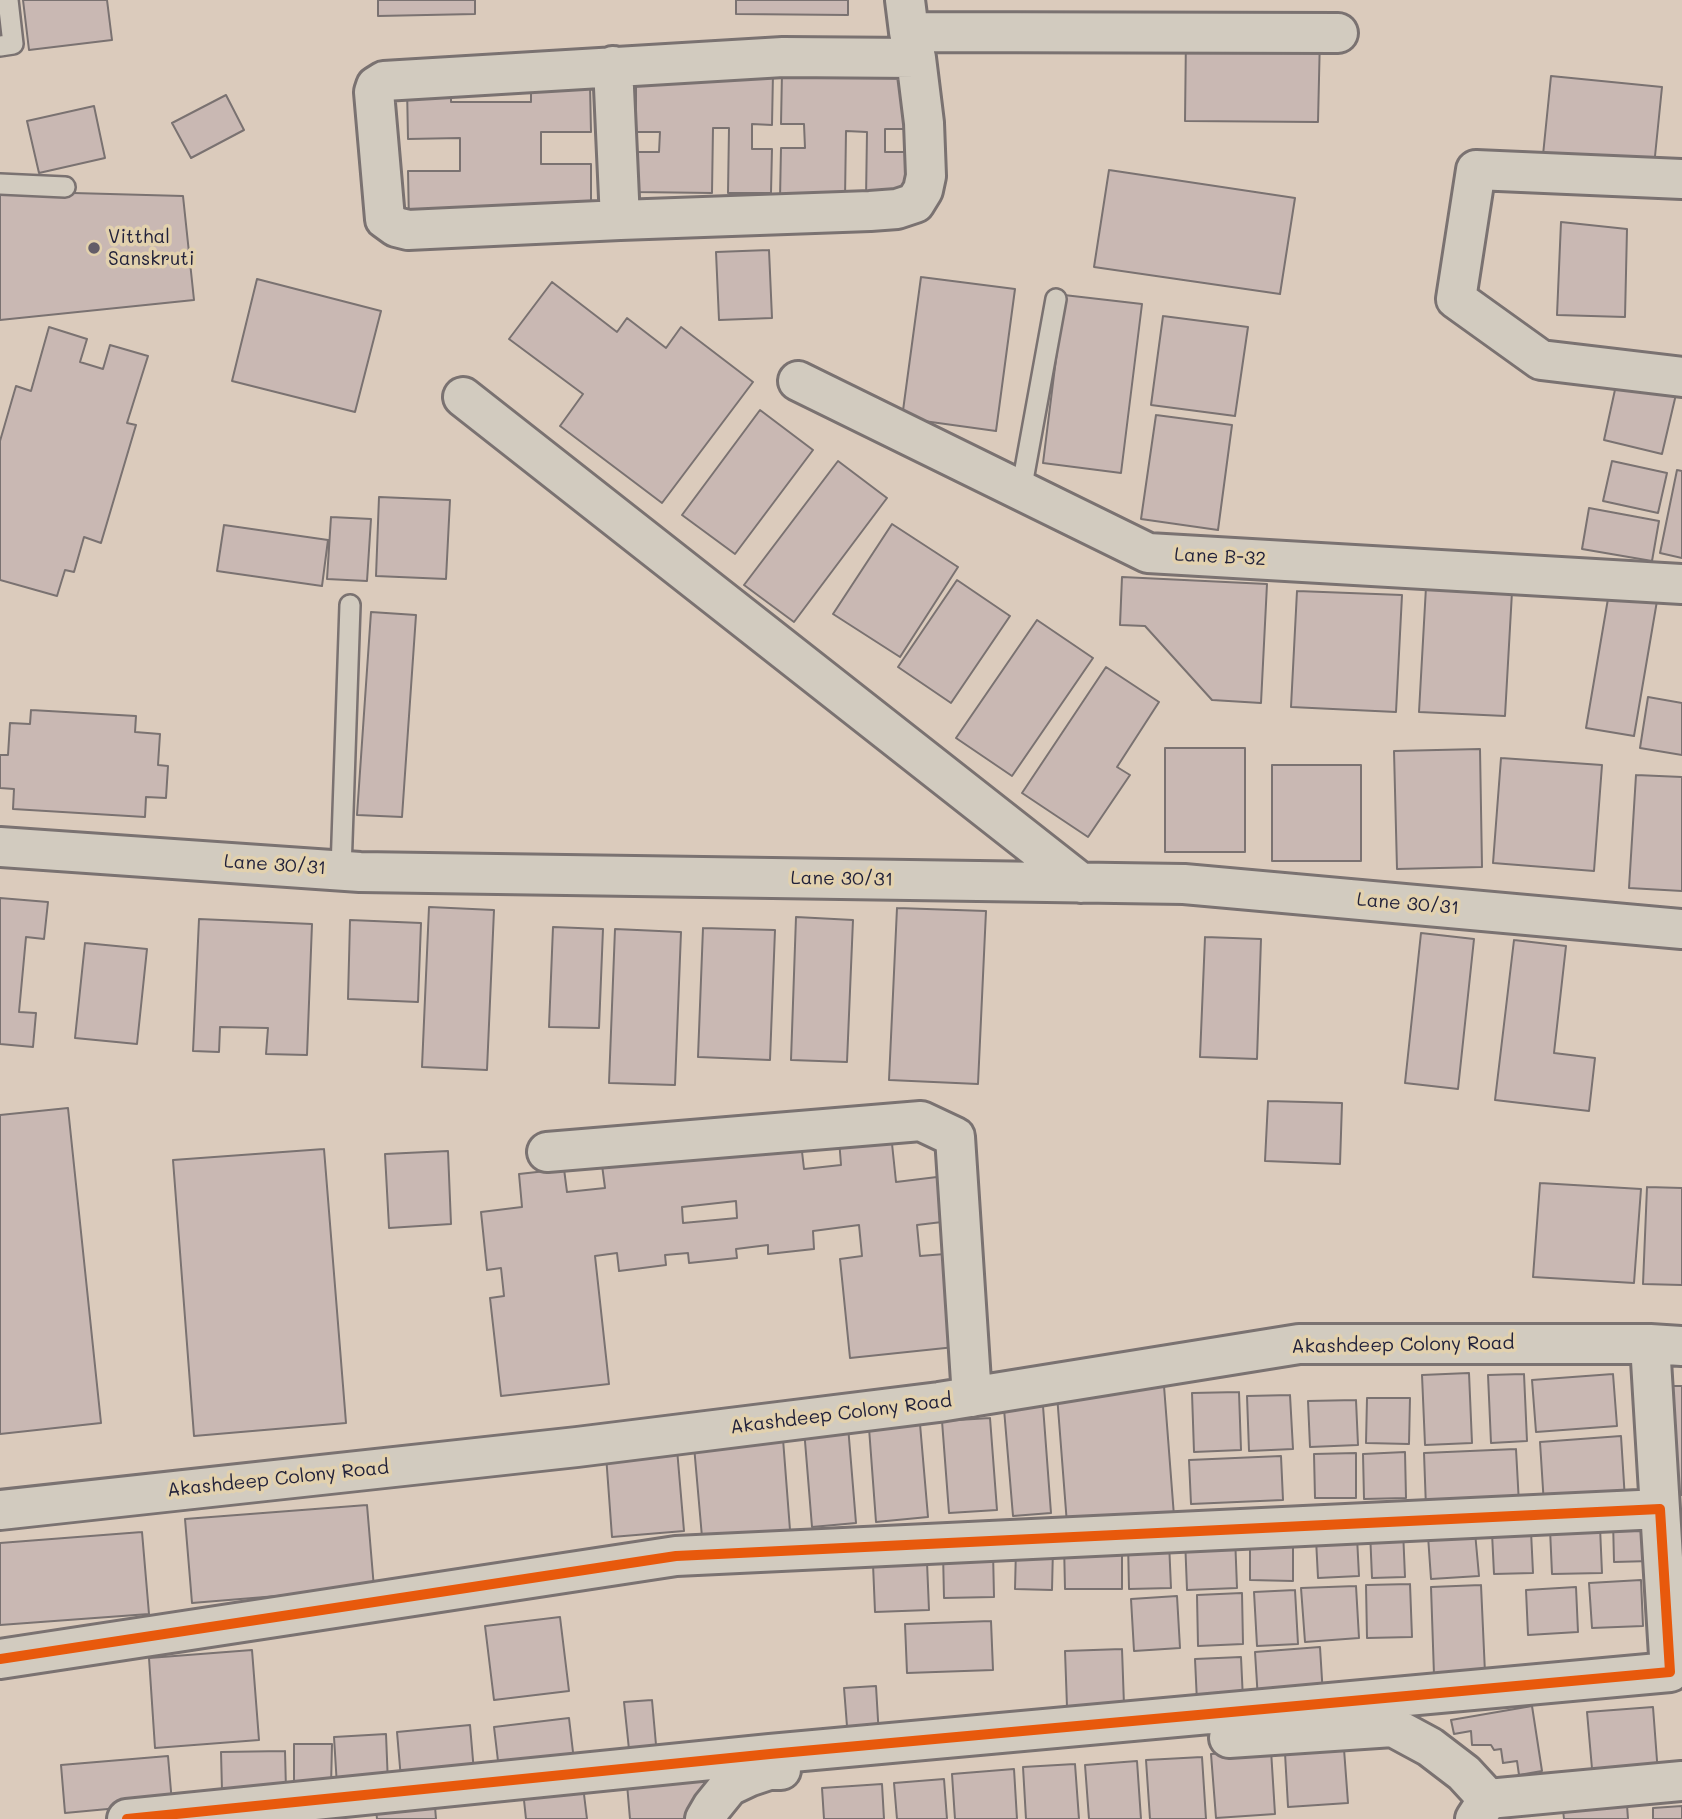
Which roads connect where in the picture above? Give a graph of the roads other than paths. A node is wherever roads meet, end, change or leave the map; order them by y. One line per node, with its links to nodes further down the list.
1 (8, 0): 4 (lane)
2 (910, 30): 3 (street); 5 (street); 9 (street)
3 (1338, 33)
4 (0, 46)
5 (613, 66): 9 (street); 9 (street)
6 (1682, 179): 11 (street)
7 (0, 184): 8 (lane)
8 (65, 187)
9 (621, 220)
10 (1056, 299): 14 (lane)
11 (1682, 377)
12 (798, 381): 14 (street, Lane B-32)
13 (463, 397): 19 (street)
14 (1021, 491): 15 (street, Lane B-32)
15 (1682, 584)
16 (349, 604): 18 (lane)
17 (0, 847): 18 (street, Lane 30/31)
18 (341, 870): 19 (street, Lane 30/31)
19 (1081, 883): 20 (street, Lane 30/31)
20 (1682, 929)
21 (547, 1152): 23 (street)
22 (1666, 1345): 23 (street, Akashdeep Colony Road); 24 (street)
23 (971, 1396): 25 (street, Akashdeep Colony Road)
24 (1660, 1509): 26 (street); 29 (street)
25 (0, 1510)
26 (0, 1659)
27 (1682, 1781): 28 (street)
28 (1481, 1809): 30 (street)
29 (127, 1819)
30 (705, 1819)

